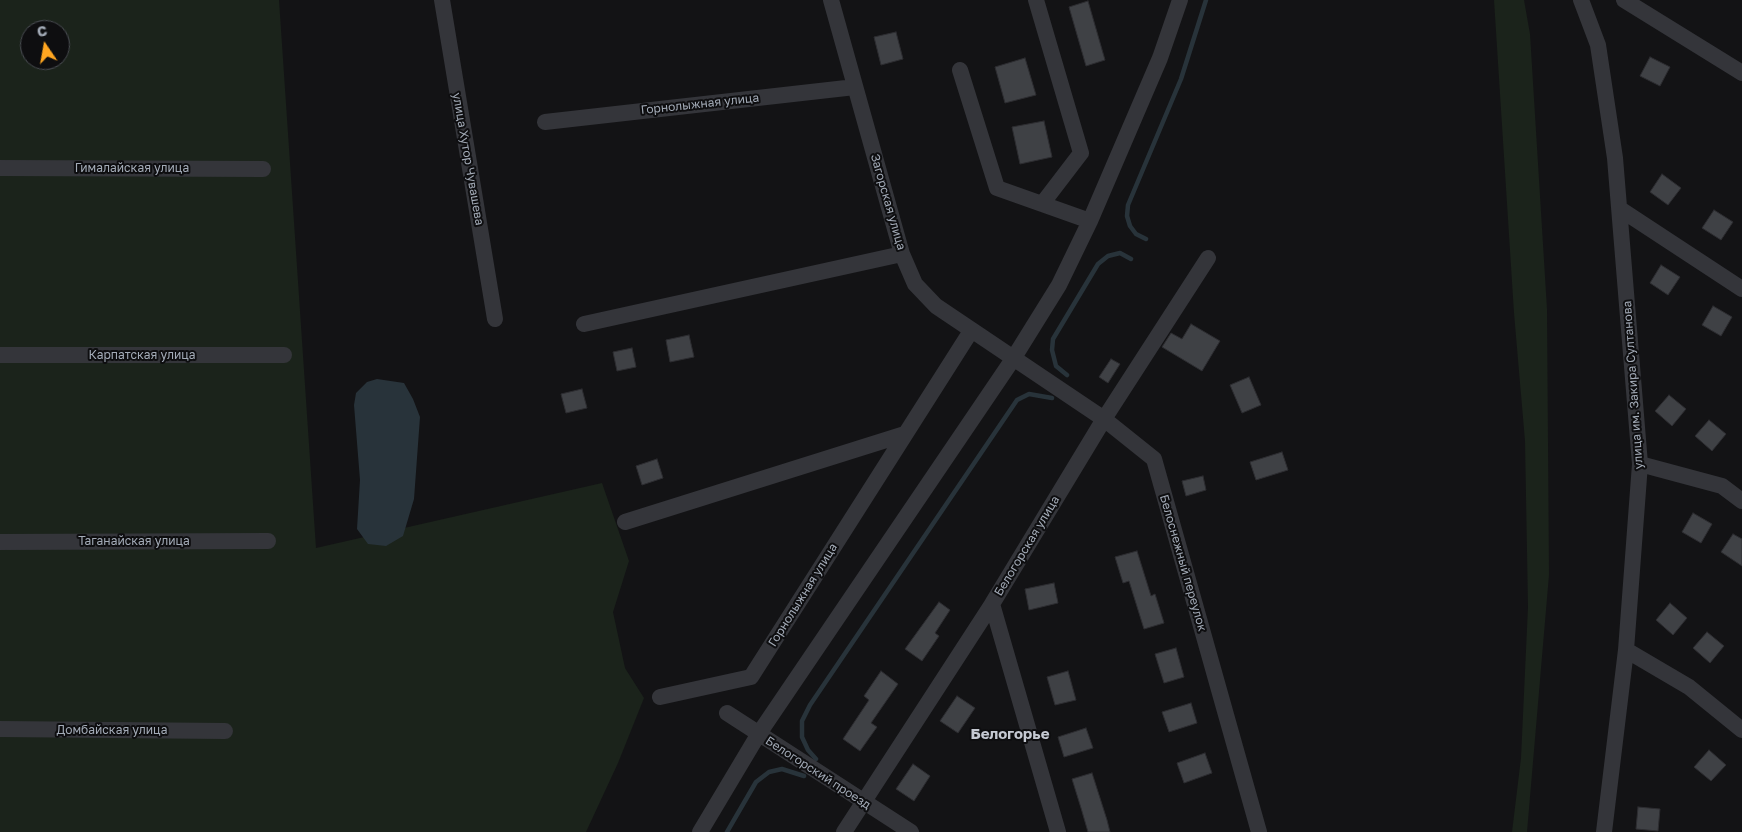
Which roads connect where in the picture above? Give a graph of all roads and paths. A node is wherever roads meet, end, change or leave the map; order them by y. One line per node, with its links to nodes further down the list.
1 (442, 0): 19 (street, улица Хутор Чувашева)
2 (831, 0): 9 (street, Загорская улица)
3 (1036, 0): 13 (street)
4 (1180, 0): 15 (street)
5 (1581, 0): 14 (street, улица им. Закира Султанова)
6 (1624, 0): 8 (street)
7 (960, 70): 13 (street)
8 (1742, 73)
9 (855, 87): 10 (street, Горнолыжная улица); 16 (street, Загорская улица)
10 (545, 122)
11 (0, 168): 12 (street, Гималайская улица)
12 (263, 168)
13 (1042, 204): 15 (street)
14 (1620, 209): 18 (street); 27 (street, улица им. Закира Султанова)
15 (1090, 221): 24 (street)
16 (902, 254): 20 (street); 21 (street, Загорская улица)
17 (1208, 258): 25 (street, Белогорская улица)
18 (1742, 290)
19 (495, 319)
20 (584, 324)
21 (971, 331): 24 (street, Загорская улица); 26 (street, Горнолыжная улица)
22 (0, 355): 23 (street, Карпатская улица)
23 (284, 355)
24 (1013, 359): 25 (street, Белоснежный переулок); 39 (street)
25 (1104, 420): 32 (street, Белогорская улица); 45 (street, Белоснежный переулок)
26 (905, 434): 29 (street); 34 (street, Горнолыжная улица)
27 (1640, 464): 28 (street); 33 (street, улица им. Закира Султанова)
28 (1742, 501)
29 (625, 522)
30 (268, 541): 31 (street, Таганайская улица)
31 (0, 542)
32 (992, 604): 40 (street, Белогорская улица); 44 (street)
33 (1626, 650): 37 (street); 46 (street, улица им. Закира Султанова)
34 (660, 697)
35 (726, 713): 39 (street, Белогорский проезд)
36 (0, 730): 38 (street, Домбайская улица)
37 (1742, 730)
38 (225, 731)
39 (758, 734): 40 (street, Белогорский проезд); 41 (street)
40 (862, 802): 42 (street, Белогорская улица); 43 (street, Белогорский проезд)
41 (700, 832)
42 (844, 832)
43 (911, 832)
44 (1058, 832)
45 (1259, 832)
46 (1604, 832)

